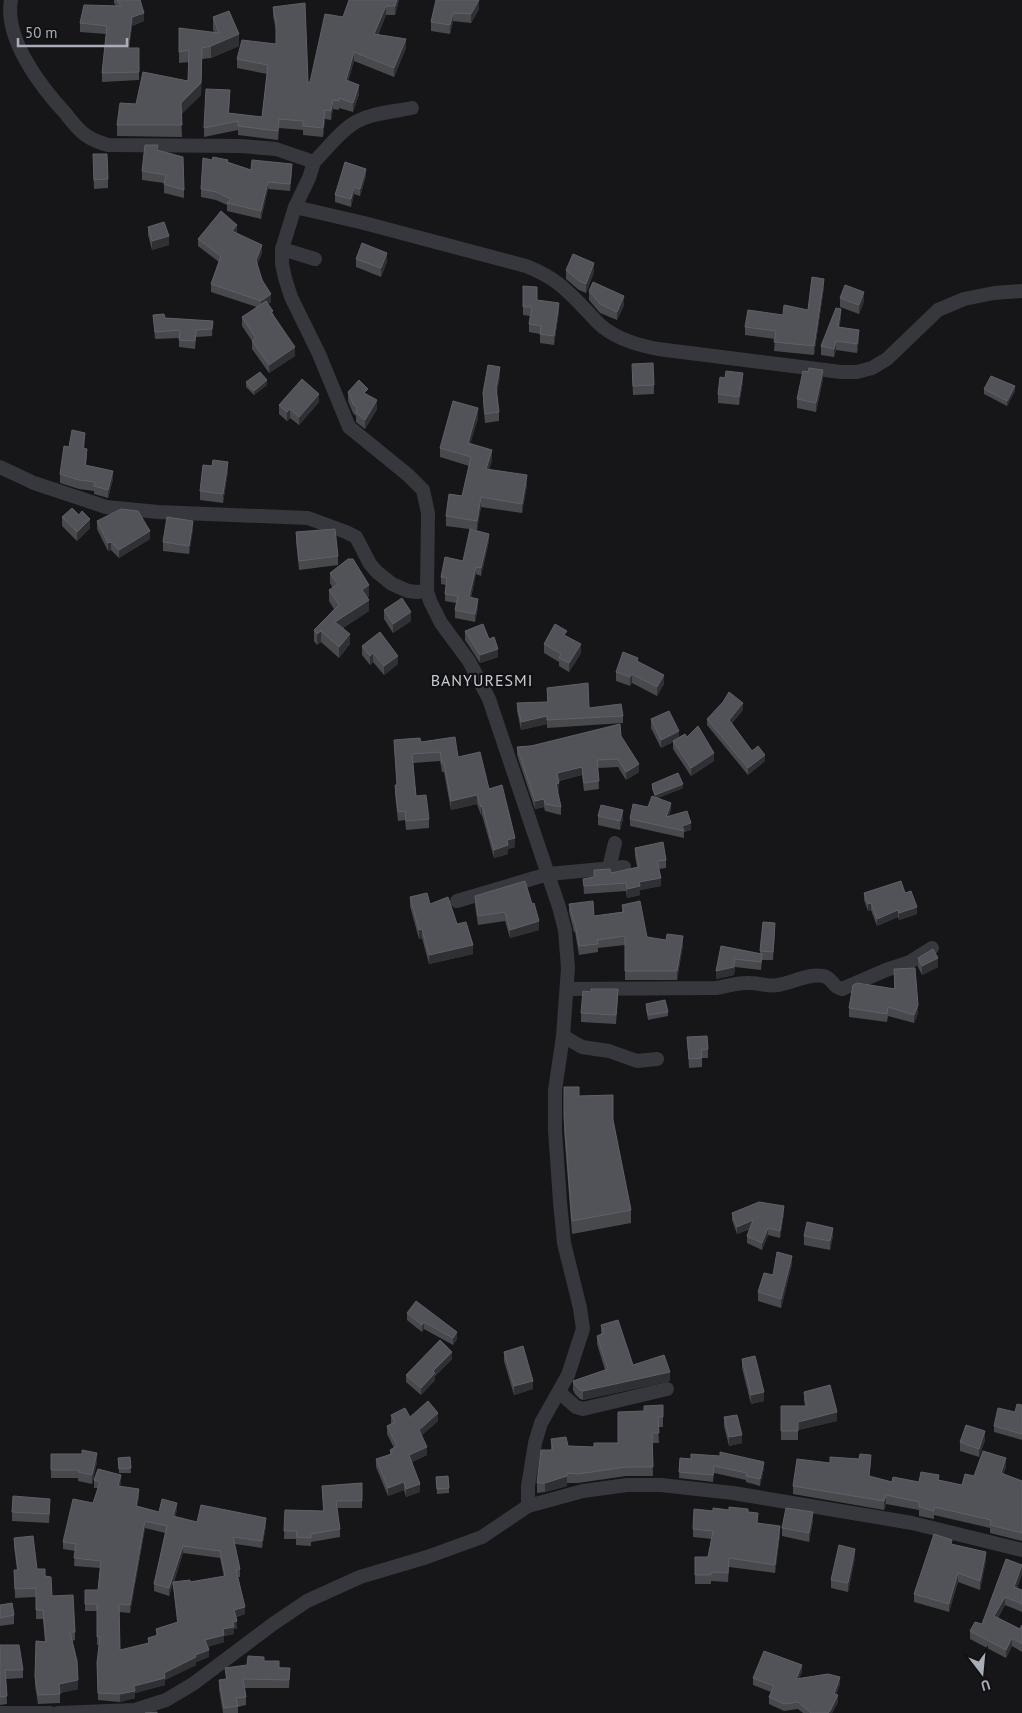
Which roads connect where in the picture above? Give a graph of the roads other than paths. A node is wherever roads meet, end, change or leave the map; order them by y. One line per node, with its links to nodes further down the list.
1 (11, 0): 3 (street)
2 (412, 108): 3 (street)
3 (314, 162): 4 (street)
4 (295, 208): 5 (street); 7 (street)
5 (282, 248): 6 (street); 9 (street)
6 (316, 259)
7 (1022, 291)
8 (0, 467): 9 (street)
9 (427, 591): 13 (street)
10 (615, 843): 12 (street)
11 (624, 867): 12 (street)
12 (609, 868): 13 (street)
13 (548, 874): 14 (street); 16 (street)
14 (457, 901)
15 (932, 948): 16 (street)
16 (567, 990): 17 (street)
17 (563, 1036): 18 (street); 20 (street)
18 (657, 1059)
19 (666, 1389): 20 (street)
20 (559, 1392): 21 (street)
21 (528, 1506): 22 (street); 25 (street)
22 (1022, 1550)
23 (0, 1713): 24 (street)
24 (50, 1713)
25 (58, 1713)

